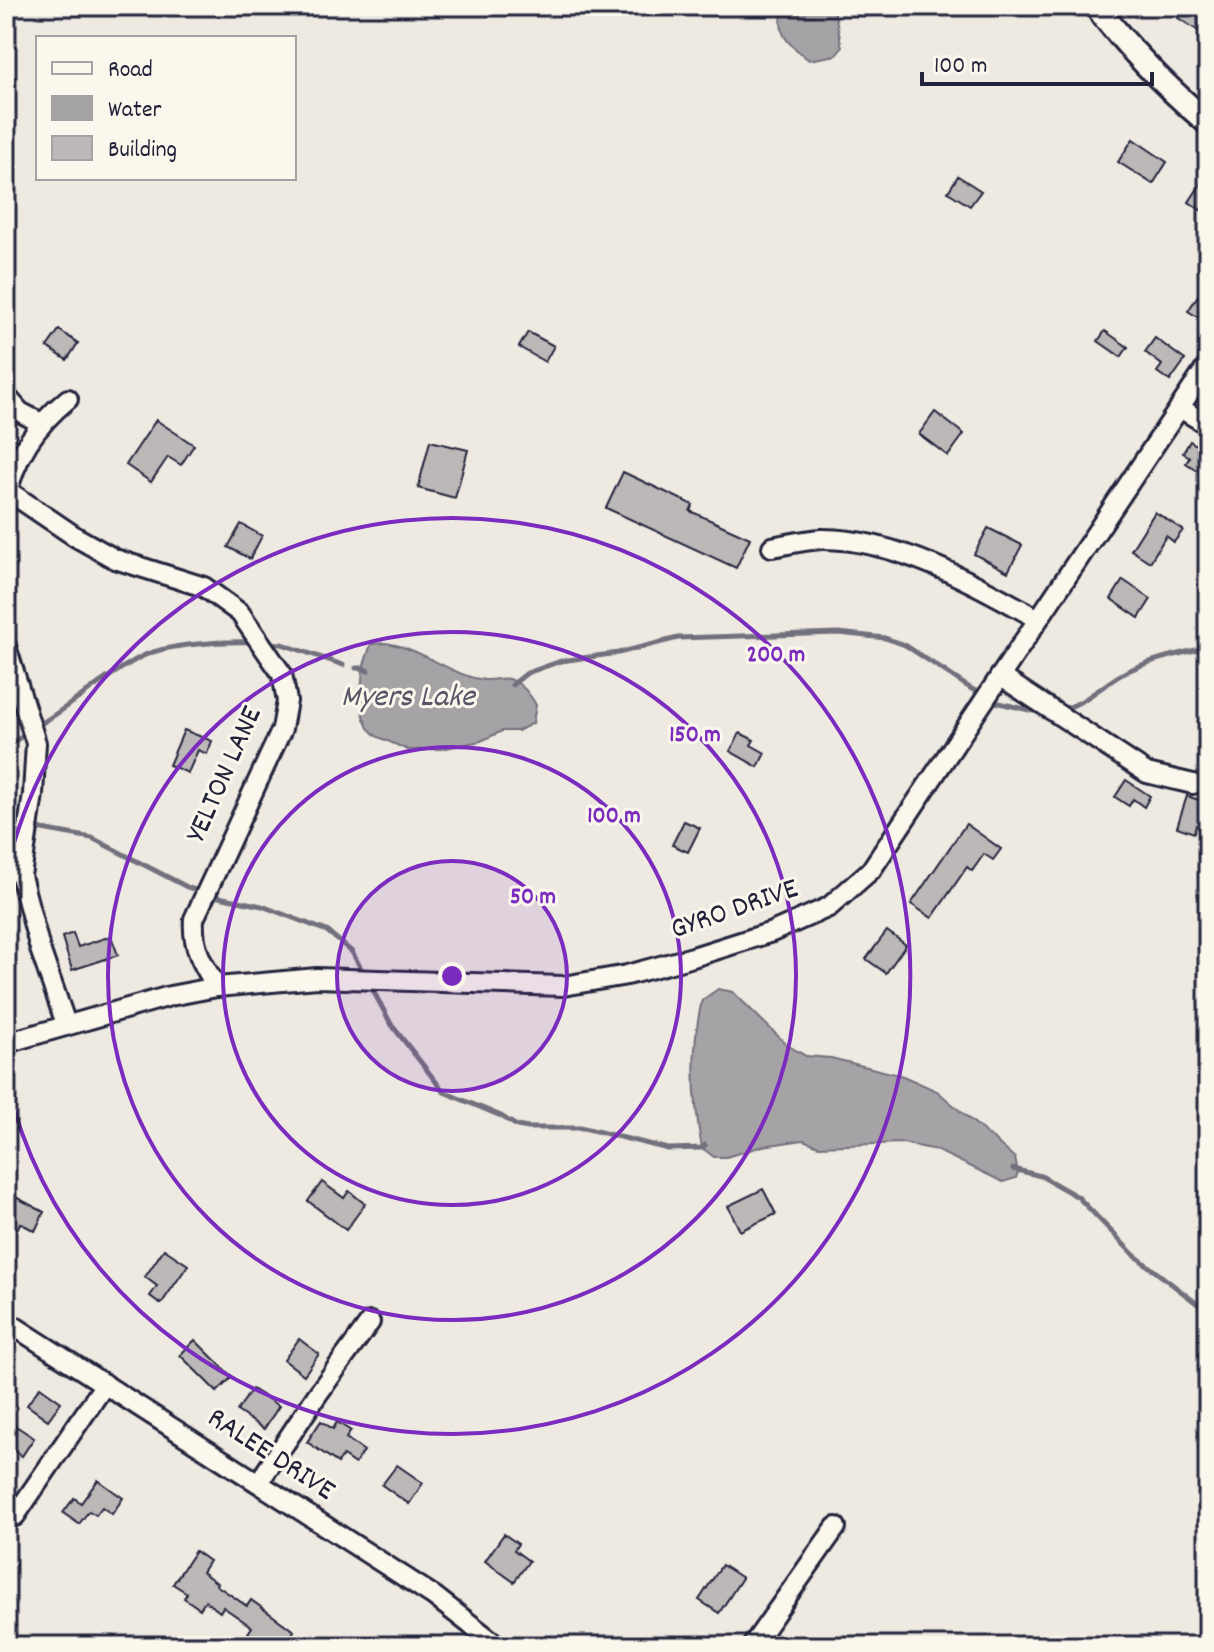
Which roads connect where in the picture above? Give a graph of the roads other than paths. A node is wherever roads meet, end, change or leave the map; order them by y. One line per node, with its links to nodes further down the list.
1 (1096, 6): 2 (main road)
2 (1208, 123)
3 (1208, 365): 6 (street, GYRO DRIVE)
4 (6, 396): 7 (street)
5 (68, 399): 7 (street)
6 (1180, 408): 8 (street); 11 (street, GYRO DRIVE)
7 (41, 423): 9 (street)
8 (1208, 425)
9 (7, 495): 17 (street, YELTON LANE)
10 (772, 547): 11 (street)
11 (1038, 619): 13 (street, GYRO DRIVE)
12 (6, 646): 16 (street)
13 (1000, 676): 14 (street); 17 (street, GYRO DRIVE)
14 (1193, 784)
15 (6, 857): 16 (street)
16 (21, 876): 18 (street)
17 (217, 987): 18 (street, GYRO DRIVE)
18 (66, 1024): 19 (street, GYRO DRIVE)
19 (6, 1043)
20 (6, 1321): 22 (street, RALEE DRIVE)
21 (370, 1322): 23 (street)
22 (105, 1384): 23 (street, RALEE DRIVE); 24 (street)
23 (259, 1482): 26 (street, RALEE DRIVE)
24 (15, 1516)
25 (836, 1527): 27 (street)
26 (498, 1646)
27 (752, 1646)

